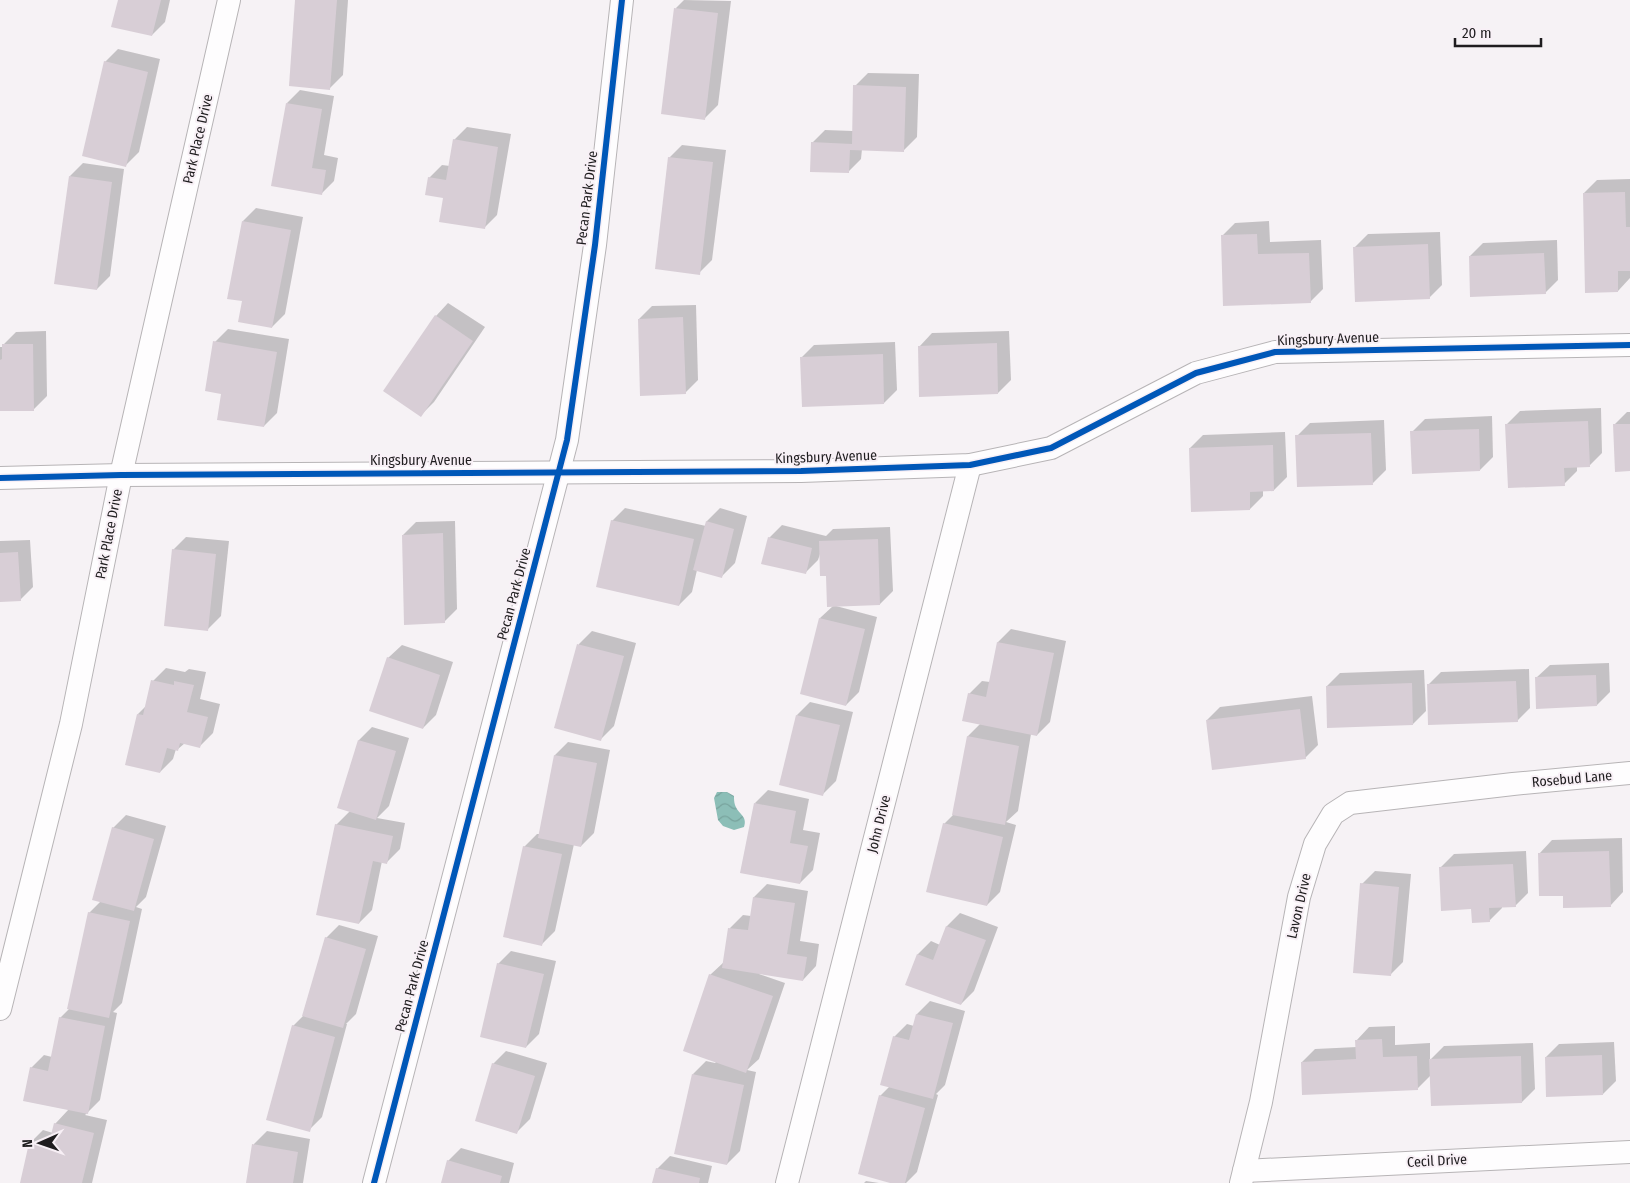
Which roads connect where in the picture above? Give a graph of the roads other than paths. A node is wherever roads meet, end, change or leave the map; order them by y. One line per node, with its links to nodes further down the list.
1 (229, 0): 6 (street, Park Place Drive)
2 (622, 0): 5 (street, Pecan Park Drive)
3 (1630, 345): 4 (street, Kingsbury Avenue)
4 (970, 465): 5 (street, Kingsbury Avenue); 14 (street, John Drive)
5 (559, 472): 6 (street, Kingsbury Avenue); 13 (street, Pecan Park Drive)
6 (121, 475): 7 (street, Kingsbury Avenue); 10 (street, Park Place Drive)
7 (0, 478)
8 (1630, 773): 9 (street, Rosebud Lane)
9 (1513, 784): 12 (street, Lavon Drive)
10 (0, 1009)
11 (1630, 1152): 12 (street, Cecil Drive)
12 (1242, 1177)
13 (374, 1183)
14 (787, 1183)

